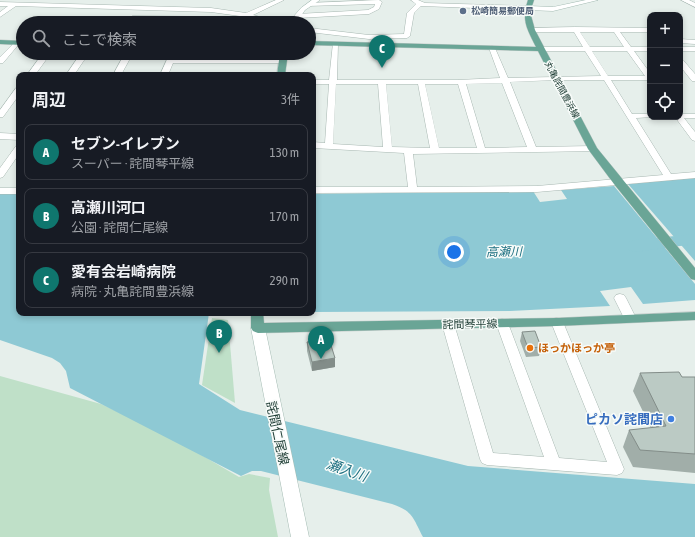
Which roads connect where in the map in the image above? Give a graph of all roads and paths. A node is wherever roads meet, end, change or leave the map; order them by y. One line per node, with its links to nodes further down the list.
1 (281, 0): 16 (street)
2 (317, 0): 9 (main road)
3 (532, 0): 12 (main road)
4 (595, 0): 12 (main road)
5 (684, 0): 10 (street)
6 (417, 2): 12 (street); 22 (street)
7 (0, 4): 8 (street)
8 (14, 4): 11 (street); 13 (street)
9 (309, 5): 17 (main road); 17 (street)
10 (695, 5)
11 (143, 8): 14 (street); 15 (street)
12 (528, 8): 20 (main road)
13 (0, 15)
14 (136, 16)
15 (233, 16)
16 (250, 16)
17 (298, 16)
18 (575, 29): 19 (street); 20 (street); 31 (street)
19 (615, 29): 21 (street); 32 (street)
20 (531, 30): 36 (main road)
21 (647, 30)
22 (316, 31)
23 (0, 41): 25 (main road)
24 (683, 41): 26 (street)
25 (16, 42)
26 (695, 42)
27 (316, 44): 28 (main road, 丸亀詫間豊浜線)
28 (335, 44): 30 (main road, 丸亀詫間豊浜線); 59 (street)
29 (16, 47): 42 (street)
30 (492, 48): 36 (main road, 丸亀詫間豊浜線); 56 (street)
31 (587, 49): 32 (street); 36 (street); 52 (street)
32 (629, 49): 33 (street); 50 (street)
33 (647, 49)
34 (683, 49): 35 (street)
35 (695, 49)
36 (541, 50): 51 (main road, 丸亀詫間豊浜線)
37 (42, 60): 45 (street)
38 (80, 60): 46 (street)
39 (125, 60): 47 (street)
40 (198, 60): 43 (street)
41 (283, 60): 49 (main road)
42 (0, 61)
43 (170, 61): 48 (street)
44 (683, 65): 55 (street)
45 (33, 72)
46 (72, 72)
47 (119, 72)
48 (165, 72)
49 (281, 72)
50 (647, 74)
51 (556, 78): 52 (street); 56 (street); 76 (main road, 丸亀詫間豊浜線)
52 (604, 78): 53 (street); 65 (street)
53 (647, 78)
54 (683, 78): 55 (street)
55 (695, 78)
56 (504, 80): 57 (street); 77 (street)
57 (462, 81): 61 (street); 80 (street)
58 (316, 82): 59 (street)
59 (332, 82): 60 (street); 74 (street)
60 (382, 82): 61 (street); 75 (street)
61 (421, 82): 79 (street)
62 (0, 99): 63 (street)
63 (16, 99): 64 (street)
64 (0, 115)
65 (629, 116): 66 (street); 84 (street)
66 (647, 116)
67 (683, 116): 68 (street)
68 (695, 116)
69 (682, 120): 72 (street)
70 (0, 136): 71 (street)
71 (16, 136)
72 (695, 138)
73 (316, 145): 74 (street)
74 (329, 146): 75 (street)
75 (388, 149): 78 (street)
76 (593, 149): 77 (street); 85 (main road, 丸亀詫間豊浜線)
77 (533, 150): 80 (street)
78 (408, 151): 79 (street); 87 (street)
79 (435, 151): 80 (street)
80 (482, 151)
81 (16, 152): 82 (street)
82 (0, 175)
83 (695, 175): 84 (street)
84 (669, 178): 85 (street)
85 (618, 182): 87 (street); 90 (main road, 丸亀詫間豊浜線)
86 (316, 190): 87 (street)
87 (413, 190)
88 (0, 191): 89 (street)
89 (16, 191)
90 (695, 276)
91 (620, 298): 93 (main road)
92 (695, 316): 93 (main road, 詫間琴平線)
93 (630, 318): 95 (main road, 詫間琴平線)
94 (257, 319): 97 (main road, 詫間琴平線); 99 (main road, 詫間仁尾線)
95 (557, 322): 96 (main road, 詫間琴平線); 98 (street)
96 (502, 323): 97 (main road, 詫間琴平線); 98 (street)
97 (448, 324): 98 (street)
98 (554, 465)
99 (300, 537)

